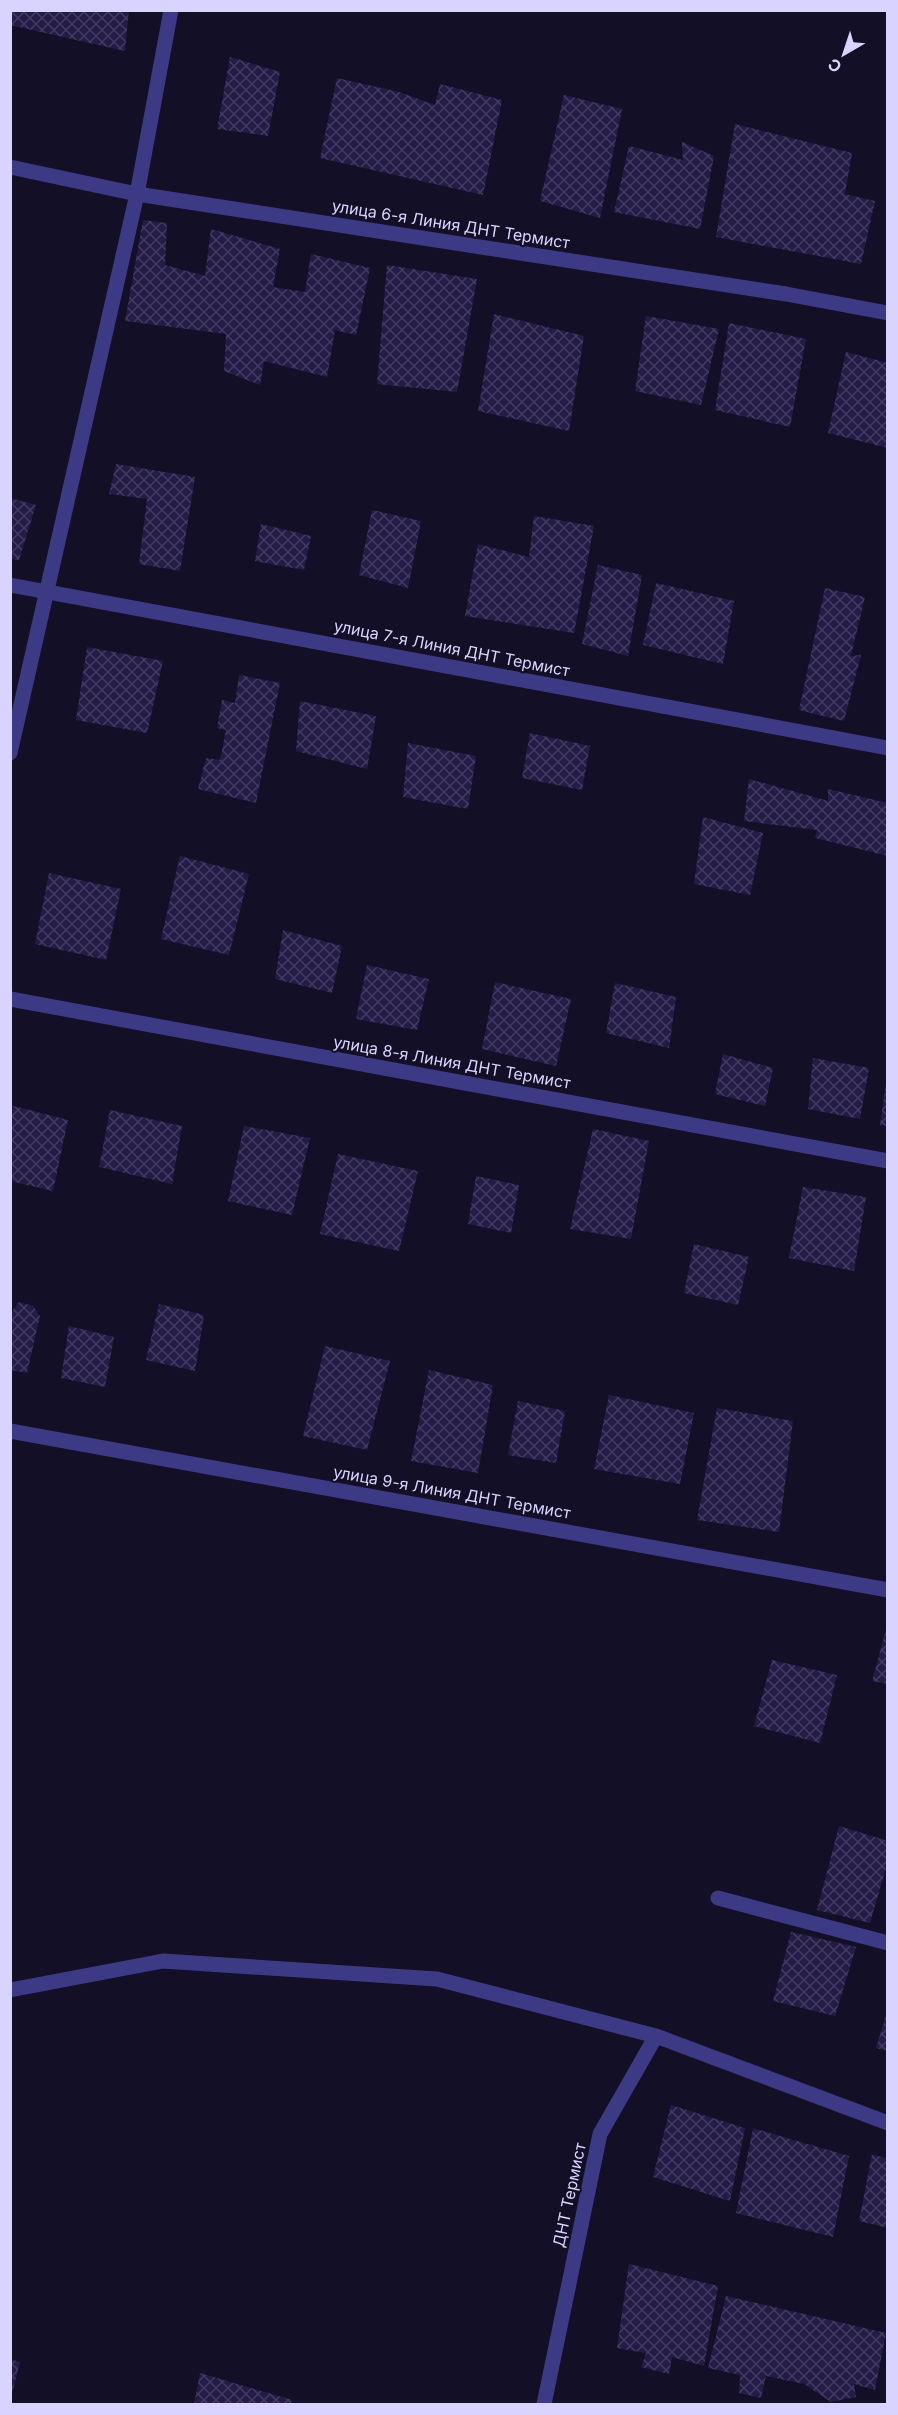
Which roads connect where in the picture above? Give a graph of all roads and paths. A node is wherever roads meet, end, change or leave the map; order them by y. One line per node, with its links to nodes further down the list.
1 (171, 10): 3 (street)
2 (10, 167): 3 (street, улица 6-я Линия ДНТ Термист)
3 (137, 194): 4 (street, улица 6-я Линия ДНТ Термист); 6 (street)
4 (888, 314)
5 (10, 585): 6 (street, улица 7-я Линия ДНТ Термист)
6 (49, 591): 7 (street, улица 7-я Линия ДНТ Термист); 8 (street)
7 (888, 748)
8 (10, 753)
9 (10, 999): 10 (street, улица 8-я Линия ДНТ Термист)
10 (888, 1161)
11 (10, 1431): 12 (street, улица 9-я Линия ДНТ Термист)
12 (888, 1590)
13 (718, 1898): 14 (street)
14 (888, 1943)
15 (10, 1990): 16 (street)
16 (656, 2036): 17 (street); 18 (street, ДНТ Термист)
17 (888, 2123)
18 (543, 2404)

